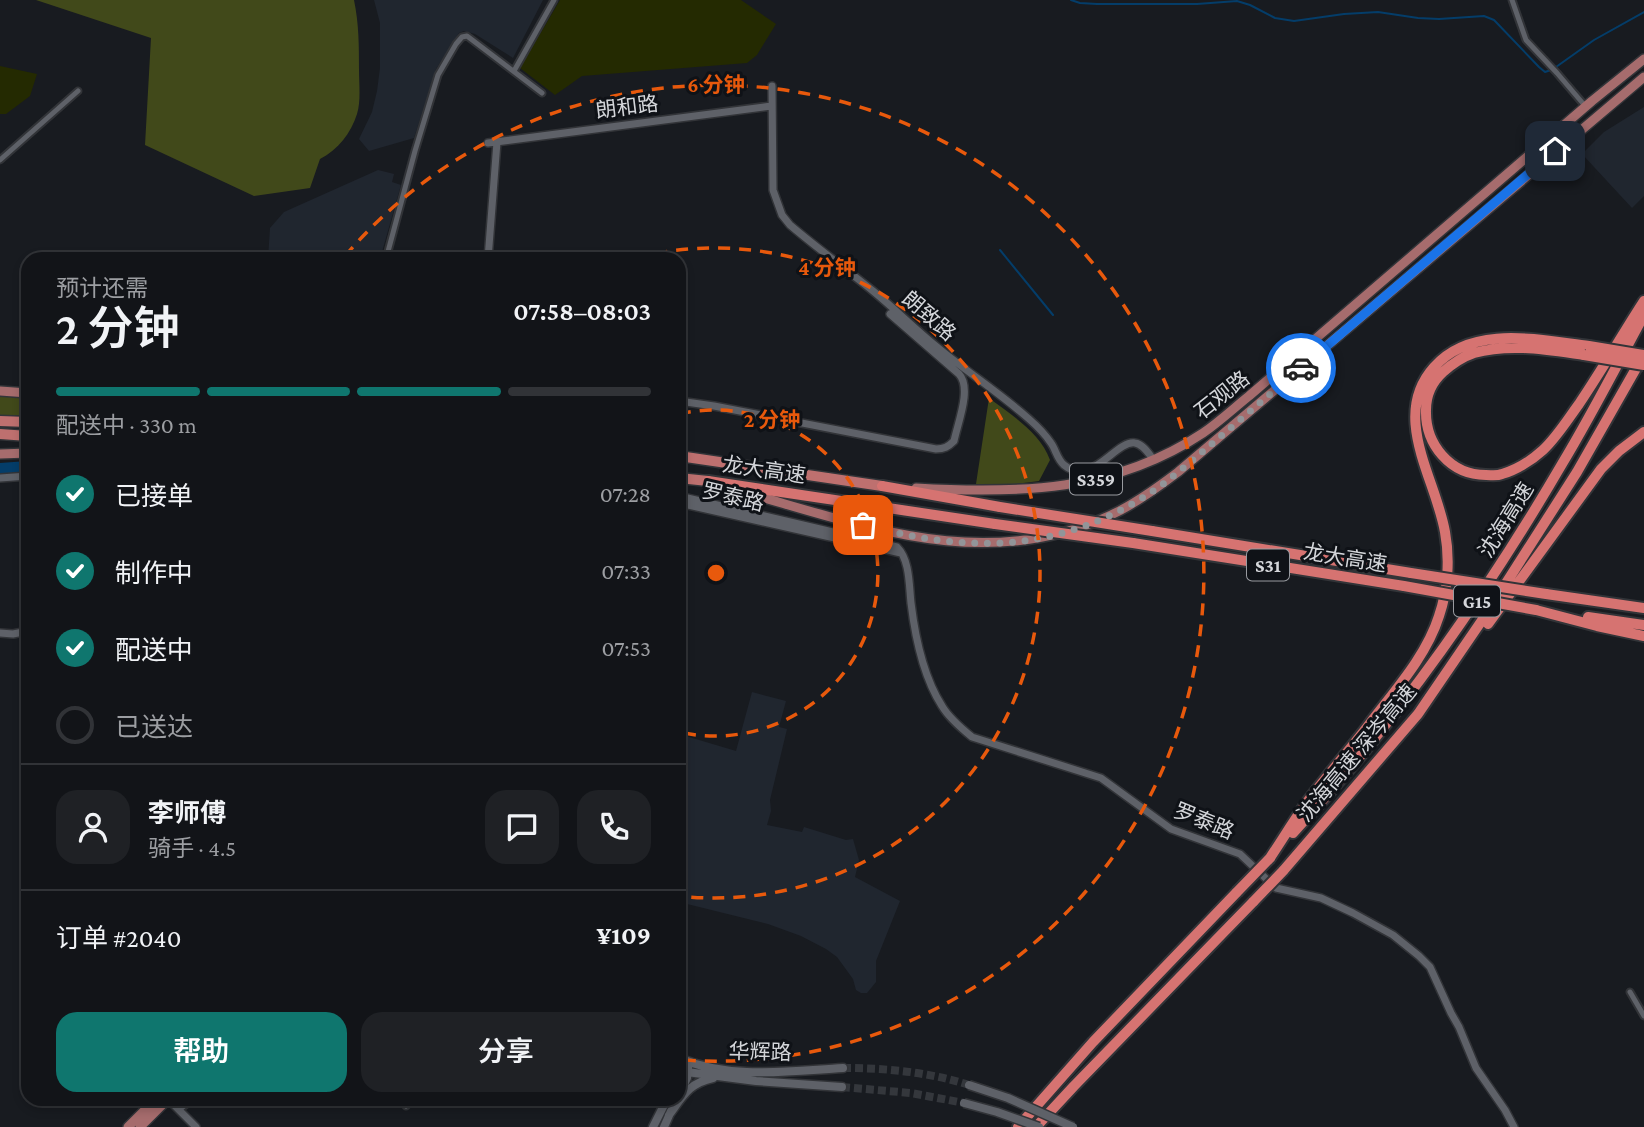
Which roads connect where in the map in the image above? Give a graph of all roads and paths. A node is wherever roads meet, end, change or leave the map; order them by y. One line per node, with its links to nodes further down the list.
1 (554, 0): 4 (street)
2 (1512, 0): 10 (street)
3 (1644, 59): 10 (main road, 石观路 / S359)
4 (514, 71): 8 (street); 16 (street)
5 (1644, 77): 15 (main road, 石观路 / S359)
6 (772, 86): 9 (street, 朗致路)
7 (78, 91): 13 (street)
8 (542, 93)
9 (771, 106): 11 (street, 朗和路); 35 (street, 朗致路)
10 (1586, 107): 14 (main road, 石观路 / S359)
11 (498, 142): 12 (street, 朗和路); 17 (street)
12 (488, 143)
13 (0, 160)
14 (1491, 189): 15 (main road); 35 (main road, 石观路 / S359)
15 (1499, 199): 39 (main road, 石观路 / S359)
16 (388, 252)
17 (489, 252)
18 (1644, 300): 21 (highway)
19 (890, 314): 26 (street)
20 (1644, 315): 51 (highway, 沈海高速 / G15)
21 (1587, 351): 22 (highway, bridge); 23 (highway, bridge); 51 (highway)
22 (1644, 354): 50 (highway, 沈海高速 深岑高速 / G15)
23 (1644, 365)
24 (0, 391): 25 (main road)
25 (21, 392)
26 (686, 402)
27 (0, 421): 28 (highway)
28 (21, 422)
29 (1644, 432): 50 (highway)
30 (0, 434): 31 (highway)
31 (21, 436)
32 (21, 453): 33 (main road)
33 (0, 454)
34 (686, 457): 40 (highway, S31)
35 (1154, 460): 40 (main road, 石观路 / S359)
36 (21, 476): 37 (street)
37 (0, 478)
38 (686, 479): 39 (highway, S31)
39 (708, 481): 45 (highway, 龙大高速 / S31, bridge)
40 (881, 486): 44 (highway, 龙大高速 / S31, bridge)
41 (686, 498): 43 (street, 罗泰路)
42 (686, 505): 43 (street, 罗泰路)
43 (902, 553): 79 (street, 罗泰路)
44 (1644, 606)
45 (1536, 610): 46 (highway, 龙大高速 / S31); 49 (highway)
46 (1644, 625)
47 (21, 632): 48 (street)
48 (0, 633)
49 (1644, 636)
50 (1418, 714): 77 (highway, 沈海高速 深岑高速 / G15, bridge)
51 (1270, 858): 76 (highway, G15, bridge)
52 (1630, 992): 53 (street)
53 (1644, 1016)
54 (686, 1061): 55 (main road, 华辉路)
55 (843, 1068)
56 (686, 1073): 57 (main road, 华辉路)
57 (721, 1077): 59 (main road, 华辉路); 60 (main road)
58 (969, 1085): 78 (main road, bridge)
59 (842, 1087)
60 (686, 1092)
61 (964, 1103): 77 (main road, bridge)
62 (149, 1106): 71 (main road)
63 (161, 1106): 72 (main road)
64 (175, 1106): 69 (street)
65 (184, 1106): 69 (street)
66 (665, 1106): 70 (main road)
67 (671, 1106): 70 (main road)
68 (672, 1106): 70 (main road)
69 (179, 1110): 73 (street)
70 (665, 1113): 74 (main road); 75 (main road)
71 (128, 1127)
72 (140, 1127)
73 (196, 1127)
74 (653, 1127)
75 (664, 1127)
76 (1018, 1127)
77 (1038, 1127)
78 (1073, 1127)
79 (1514, 1127)

